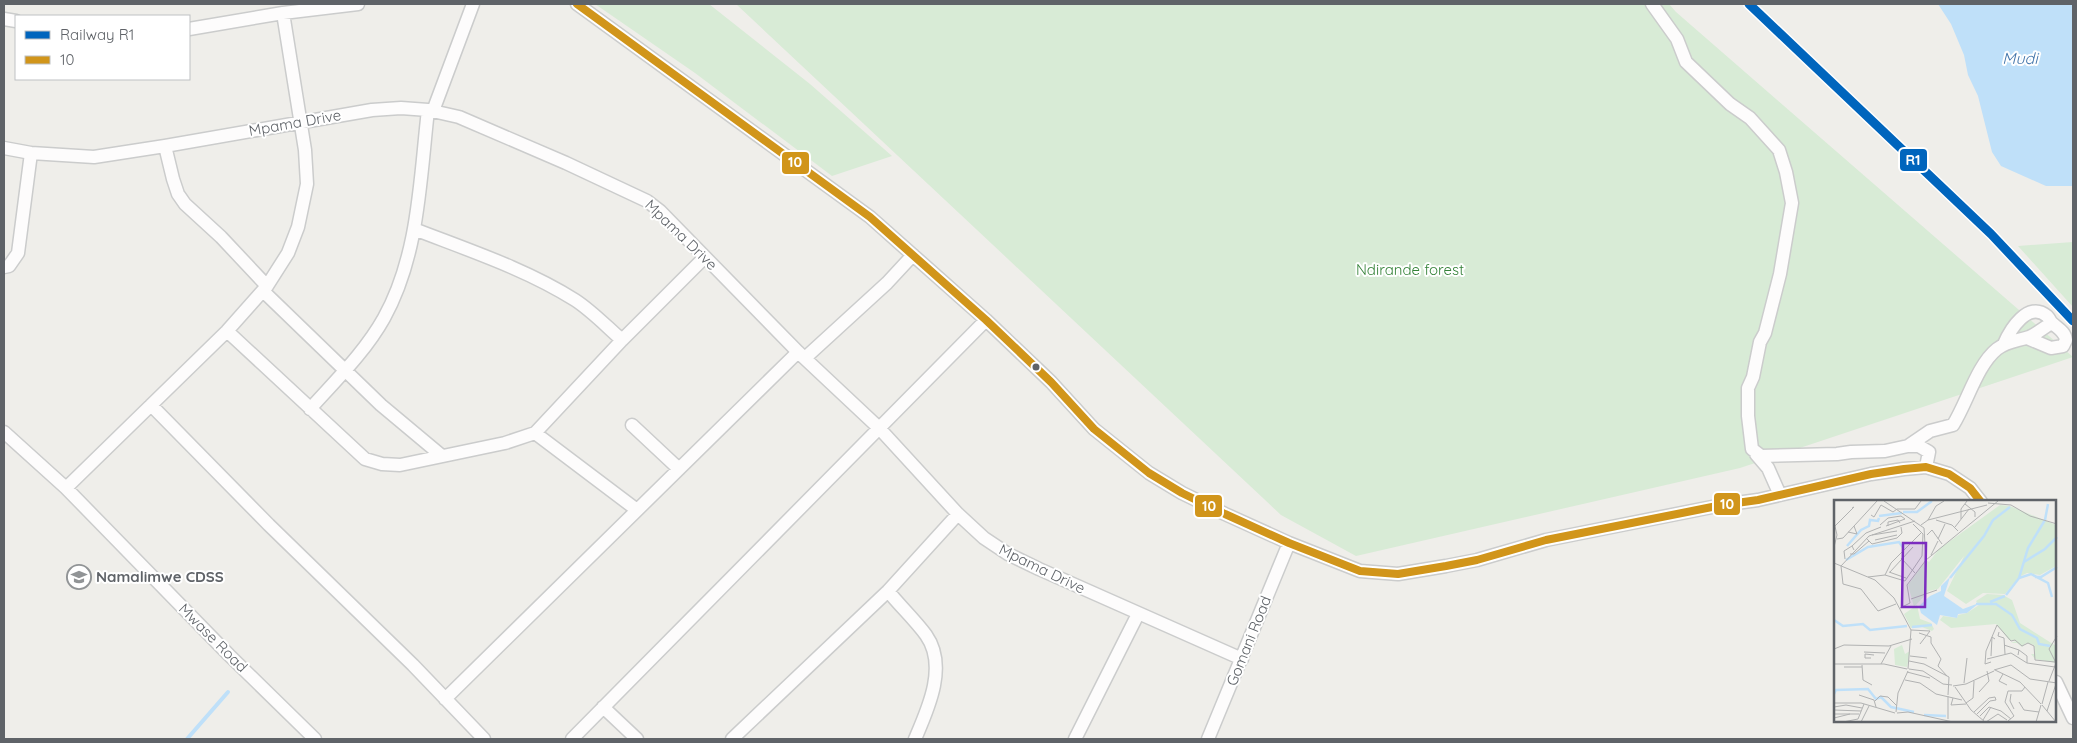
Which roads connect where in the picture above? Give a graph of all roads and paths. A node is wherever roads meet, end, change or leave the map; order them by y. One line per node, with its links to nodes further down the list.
1 (358, 4): 5 (street)
2 (473, 4): 7 (street)
3 (577, 4): 13 (street)
4 (1652, 4): 32 (street)
5 (283, 13): 6 (street); 8 (street)
6 (190, 29)
7 (431, 111): 8 (street, Mpama Drive); 12 (street); 14 (street, Mpama Drive)
8 (300, 121): 9 (street, Mpama Drive); 16 (street)
9 (165, 146): 11 (street, Mpama Drive); 16 (street)
10 (4, 148): 11 (street, Mpama Drive)
11 (31, 153): 15 (street)
12 (414, 229): 21 (street); 24 (street)
13 (913, 255): 17 (street); 23 (street)
14 (704, 257): 21 (street); 23 (street, Mpama Drive)
15 (4, 267)
16 (265, 288): 19 (street); 24 (street)
17 (986, 320): 28 (street); 41 (street)
18 (2052, 323): 20 (street); 20 (street); 22 (street)
19 (227, 331): 25 (street); 26 (street)
20 (2027, 338): 22 (street)
21 (622, 340): 30 (street)
22 (2004, 344): 31 (street)
23 (802, 355): 28 (street, Mpama Drive); 35 (street)
24 (345, 370): 26 (street); 33 (street)
25 (151, 405): 36 (street); 46 (street)
26 (310, 410): 33 (street)
27 (632, 425): 35 (street)
28 (879, 428): 40 (street, Mpama Drive); 47 (street)
29 (4, 432): 36 (street, Mwase Road)
30 (534, 432): 33 (street); 39 (street)
31 (1908, 446): 32 (street); 34 (street)
32 (1756, 454): 37 (street)
33 (442, 456)
34 (1926, 467): 37 (street); 38 (street)
35 (679, 469): 39 (street)
36 (66, 488): 49 (street, Mwase Road)
37 (1780, 495): 41 (street)
38 (1979, 500)
39 (637, 510): 46 (street)
40 (958, 514): 42 (street); 43 (street, Mpama Drive)
41 (1289, 543): 44 (street, Gomani Road)
42 (888, 591): 53 (street); 54 (street)
43 (1138, 614): 44 (street, Mpama Drive); 55 (street)
44 (1242, 659): 56 (street, Gomani Road)
45 (2057, 684): 48 (street)
46 (445, 699): 50 (street)
47 (603, 708): 51 (street); 52 (street)
48 (2073, 718)
49 (315, 739)
50 (484, 739)
51 (572, 739)
52 (637, 739)
53 (732, 739)
54 (915, 739)
55 (1075, 739)
56 (1208, 739)

